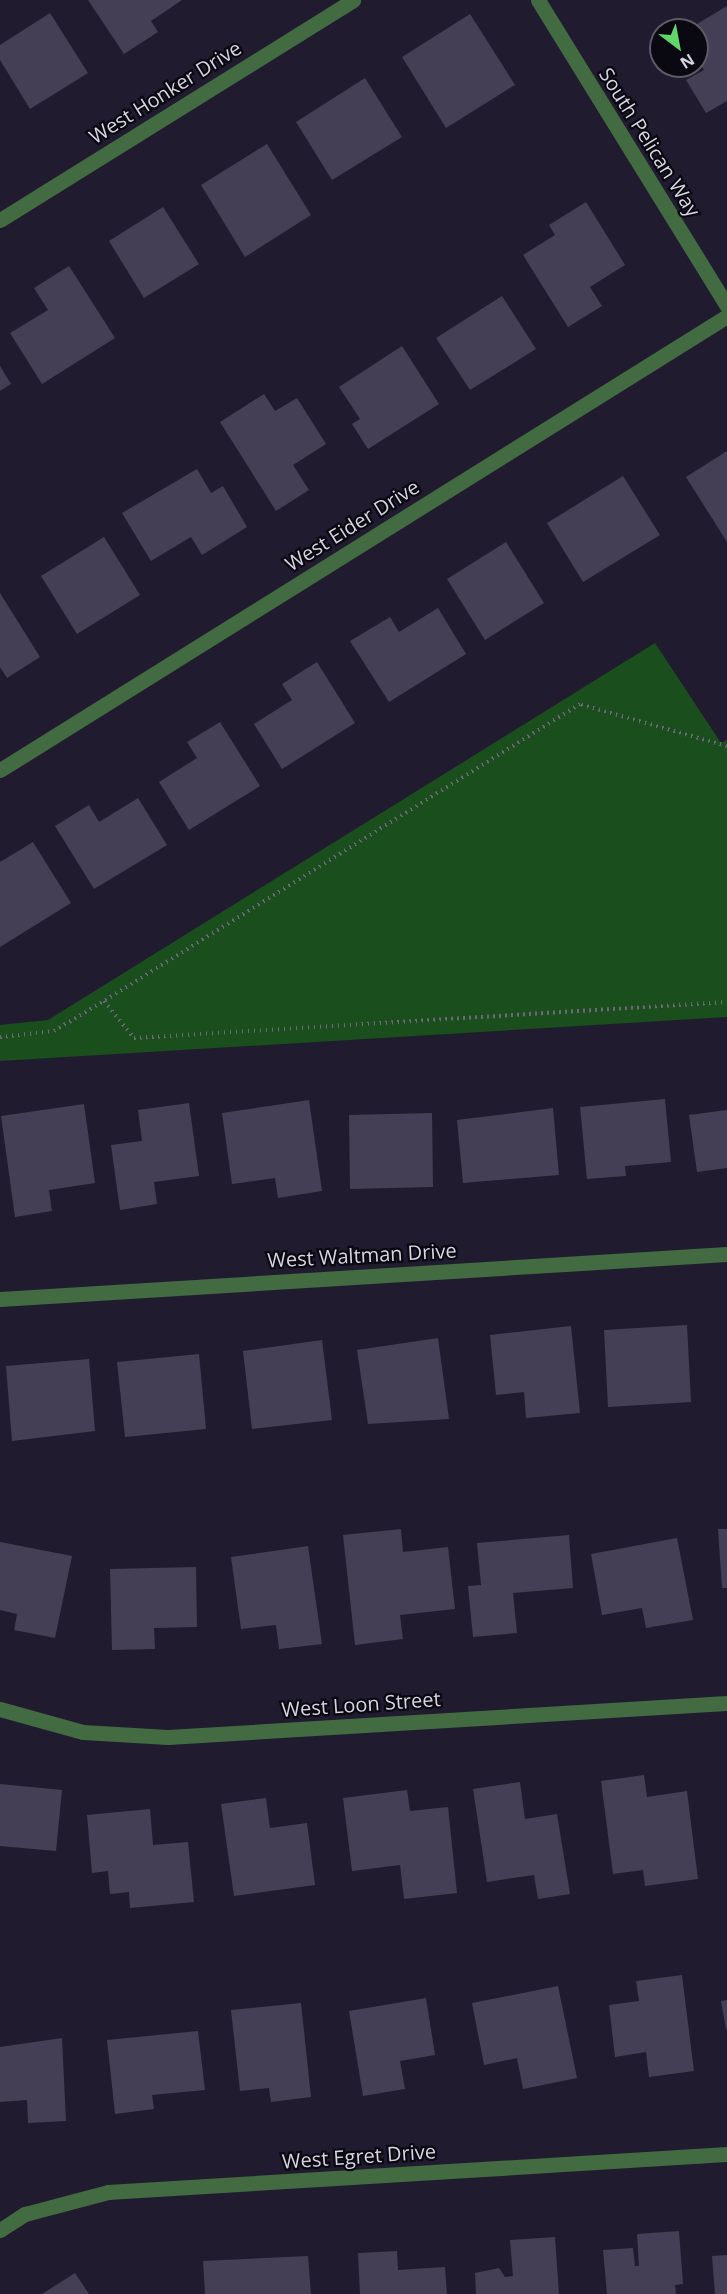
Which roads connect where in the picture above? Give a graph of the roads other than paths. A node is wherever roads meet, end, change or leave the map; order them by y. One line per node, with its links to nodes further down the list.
1 (352, 0): 3 (street, West Honker Drive)
2 (538, 0): 4 (street, South Pelican Way)
3 (0, 220)
4 (727, 306)
5 (727, 316): 6 (street, West Eider Drive)
6 (0, 770)
7 (727, 1254): 8 (street, West Waltman Drive)
8 (0, 1299)
9 (727, 1703): 10 (street, West Loon Street)
10 (0, 1709)
11 (727, 2154): 12 (street, West Egret Drive)
12 (0, 2230)

